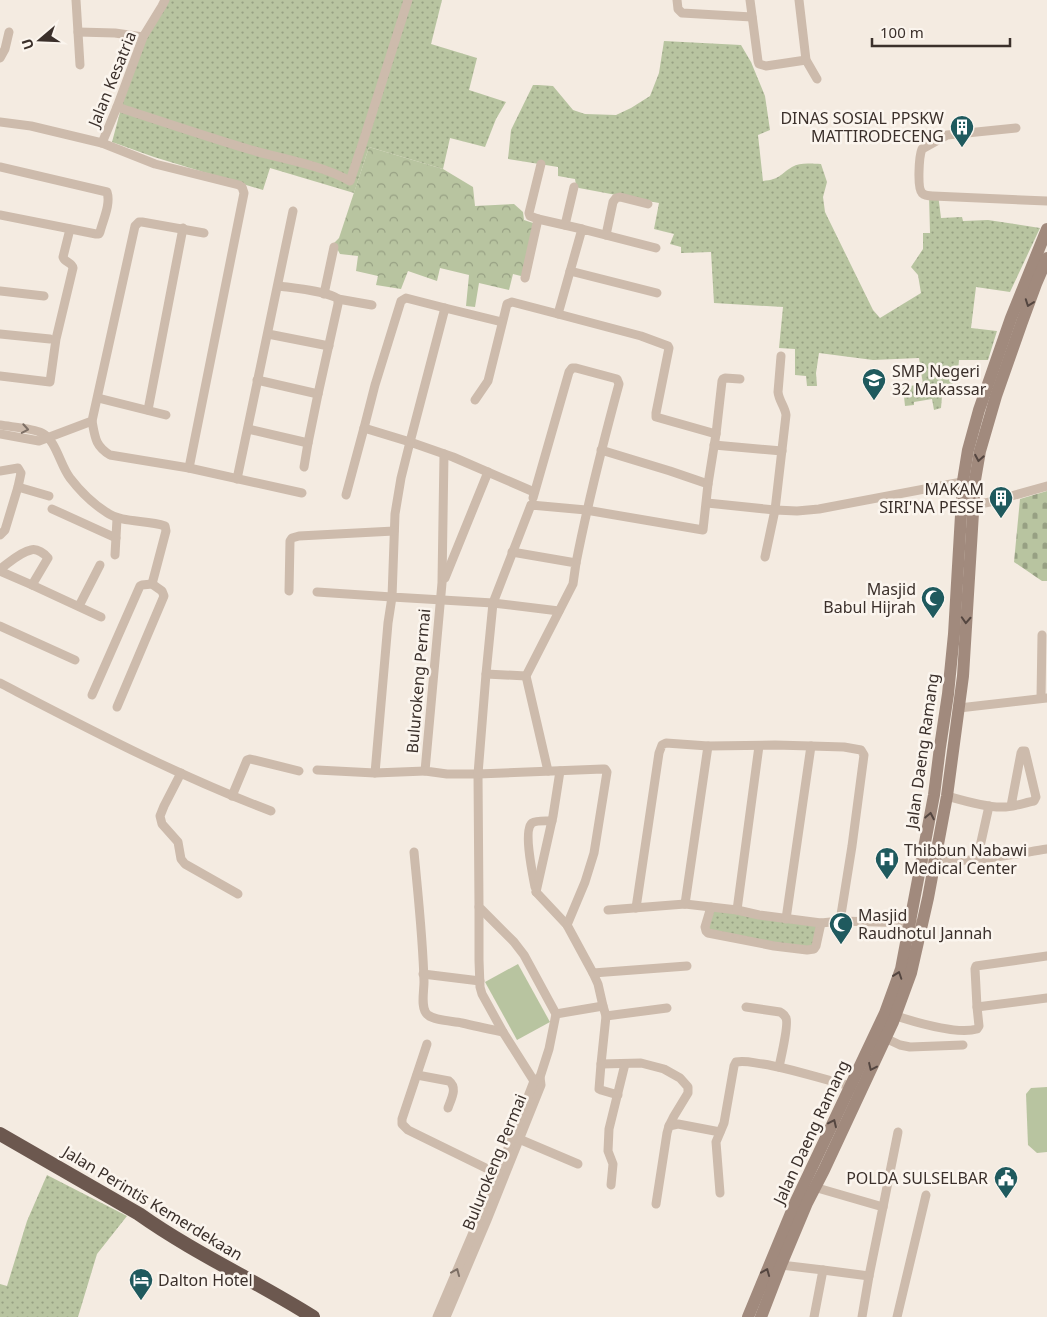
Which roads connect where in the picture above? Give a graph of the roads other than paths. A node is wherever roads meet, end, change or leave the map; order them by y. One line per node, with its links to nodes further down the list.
1 (76, 0): 9 (street)
2 (165, 0): 10 (street, Jalan Kesatria)
3 (408, 0): 15 (street)
4 (677, 0): 7 (street)
5 (750, 0): 7 (street)
6 (799, 0): 12 (street)
7 (752, 17): 12 (street)
8 (9, 32): 11 (street)
9 (78, 32): 10 (street); 13 (street)
10 (143, 37): 15 (street, Jalan Kesatria)
11 (0, 58)
12 (806, 60): 14 (street)
13 (80, 65)
14 (817, 79)
15 (117, 107): 18 (street, Jalan Kesatria)
16 (0, 122): 18 (street)
17 (1016, 128): 22 (street)
18 (102, 143): 77 (street)
19 (541, 164): 26 (street)
20 (0, 167): 28 (street)
21 (574, 187): 27 (street)
22 (1047, 201)
23 (648, 204): 33 (street)
24 (294, 211): 40 (street)
25 (0, 215): 28 (street)
26 (538, 219): 27 (street); 38 (street)
27 (565, 225): 30 (street)
28 (70, 228): 55 (street)
29 (183, 228): 32 (street); 59 (street); 61 (street)
30 (582, 229): 33 (street); 37 (street)
31 (1047, 229): 39 (main road, Jalan Daeng Ramang)
32 (204, 232)
33 (606, 235): 35 (street)
34 (334, 247): 43 (street)
35 (656, 248)
36 (1047, 258): 39 (main road, Jalan Daeng Ramang)
37 (570, 271): 42 (street); 48 (street)
38 (525, 278)
39 (1036, 282): 81 (main road, Jalan Daeng Ramang)
40 (278, 286): 43 (street); 51 (street)
41 (0, 292): 44 (street)
42 (657, 293)
43 (324, 294): 45 (street)
44 (44, 296)
45 (338, 299): 46 (street); 53 (street)
46 (372, 305)
47 (446, 308): 49 (street); 65 (street); 70 (street)
48 (558, 314): 49 (street); 68 (street)
49 (502, 322): 60 (street)
50 (0, 334): 52 (street)
51 (268, 334): 53 (street); 57 (street)
52 (50, 338)
53 (329, 346): 58 (street)
54 (781, 356): 74 (street)
55 (0, 376)
56 (740, 379): 68 (street)
57 (257, 380): 58 (street); 66 (street)
58 (318, 394): 71 (street)
59 (98, 398): 61 (street); 63 (street)
60 (475, 400)
61 (148, 410): 62 (street)
62 (166, 415)
63 (92, 421): 69 (street); 77 (street)
64 (0, 425): 69 (street, one-way to 69)
65 (364, 428): 70 (street); 87 (street)
66 (248, 429): 71 (street); 80 (street)
67 (0, 434): 69 (street)
68 (716, 434): 72 (street)
69 (49, 438): 95 (street)
70 (410, 442): 75 (street); 96 (street)
71 (308, 443): 76 (street)
72 (714, 445): 74 (street); 82 (street)
73 (600, 450): 82 (street); 85 (street); 93 (street)
74 (782, 451): 94 (street)
75 (444, 454): 79 (street); 106 (street, Bulurokeng Permai)
76 (304, 467)
77 (189, 468): 80 (street)
78 (0, 471): 84 (street)
79 (488, 472): 85 (street); 106 (street)
80 (237, 479): 86 (street)
81 (969, 480): 91 (main road, Jalan Daeng Ramang); 94 (street)
82 (708, 484): 89 (street)
83 (1047, 486): 91 (street)
84 (18, 487): 88 (street); 97 (street)
85 (534, 492): 90 (street)
86 (302, 493)
87 (346, 495)
88 (48, 496)
89 (707, 503): 93 (street); 94 (street)
90 (531, 505): 93 (street); 99 (street)
91 (968, 506): 104 (main road, Jalan Daeng Ramang)
92 (52, 509): 98 (street)
93 (586, 510): 102 (street)
94 (775, 510): 101 (street)
95 (116, 519): 98 (street); 107 (street)
96 (394, 531): 109 (street); 111 (street)
97 (0, 535)
98 (116, 538): 100 (street)
99 (512, 552): 102 (street); 113 (street)
100 (115, 554)
101 (765, 558)
102 (576, 562): 115 (street)
103 (100, 565): 114 (street)
104 (964, 566): 121 (main road, Jalan Daeng Ramang); 123 (main road, Jalan Daeng Ramang, one-way to 123)
105 (0, 570): 108 (street); 108 (street)
106 (442, 583): 112 (street, Bulurokeng Permai)
107 (152, 584): 125 (street); 127 (street)
108 (32, 585): 114 (street)
109 (289, 591)
110 (318, 592): 111 (street, Bulurokeng Permai)
111 (392, 597): 112 (street, Bulurokeng Permai); 140 (street)
112 (441, 600): 113 (street, Bulurokeng Permai); 136 (street, Bulurokeng Permai)
113 (493, 603): 115 (street, Bulurokeng Permai); 120 (street)
114 (79, 606): 116 (street)
115 (559, 611): 122 (street)
116 (102, 617)
117 (0, 626): 119 (street)
118 (1042, 635): 126 (street)
119 (75, 660)
120 (486, 674): 122 (street); 141 (street)
121 (950, 674): 123 (street); 132 (main road, Jalan Daeng Ramang)
122 (526, 676): 138 (street)
123 (963, 676): 128 (main road, Jalan Daeng Ramang)
124 (0, 683): 139 (street)
125 (92, 695)
126 (1044, 698): 128 (street)
127 (117, 707)
128 (959, 708): 133 (main road, Jalan Daeng Ramang)
129 (708, 746): 130 (street); 154 (street); 157 (street)
130 (759, 746): 131 (street); 159 (street)
131 (811, 746): 160 (street); 161 (street)
132 (940, 747): 133 (street); 150 (main road, Jalan Daeng Ramang, one-way to 132)
133 (953, 749): 143 (main road, Jalan Daeng Ramang)
134 (317, 770): 140 (street)
135 (299, 771): 142 (street)
136 (425, 771): 140 (street); 141 (street, Bulurokeng Permai)
137 (560, 771): 138 (street, Bulurokeng Permai); 147 (street); 164 (street, Bulurokeng Permai)
138 (548, 772): 141 (street, Bulurokeng Permai)
139 (181, 773): 142 (street); 153 (street)
140 (374, 773)
141 (478, 774): 156 (street)
142 (232, 796): 146 (street)
143 (947, 796): 144 (street); 150 (main road, Jalan Daeng Ramang)
144 (990, 806): 145 (street); 151 (street)
145 (1012, 806): 145 (street)
146 (271, 811)
147 (552, 821): 152 (street); 152 (street)
148 (1047, 849): 151 (street)
149 (414, 852): 168 (street)
150 (929, 859): 151 (street); 163 (main road, Jalan Daeng Ramang)
151 (977, 860)
152 (536, 892): 164 (street)
153 (238, 894)
154 (685, 904): 155 (street); 157 (street)
155 (711, 906): 159 (street); 162 (street)
156 (479, 907): 169 (street); 175 (street)
157 (636, 908): 158 (street)
158 (608, 910)
159 (737, 910): 160 (street)
160 (786, 919): 162 (street)
161 (840, 921): 162 (street); 163 (street)
162 (822, 923)
163 (916, 924): 176 (main road, Jalan Daeng Ramang)
164 (567, 925): 167 (street)
165 (1047, 956): 173 (street)
166 (687, 966): 167 (street)
167 (593, 973): 171 (street)
168 (424, 974): 169 (street); 178 (street)
169 (480, 981): 178 (street)
170 (1047, 998): 173 (street)
171 (603, 1006): 175 (street); 177 (street)
172 (746, 1007): 184 (street)
173 (977, 1007): 176 (street)
174 (667, 1008): 177 (street)
175 (556, 1014): 186 (street, Bulurokeng Permai)
176 (890, 1014): 179 (main road, Jalan Daeng Ramang); 187 (main road, Jalan Daeng Ramang)
177 (606, 1016): 182 (street)
178 (503, 1032): 186 (street)
179 (886, 1038): 181 (street); 187 (main road, Jalan Daeng Ramang, one-way to 187)
180 (427, 1044): 185 (street)
181 (962, 1045)
182 (601, 1064): 183 (street); 188 (street)
183 (626, 1064): 188 (street); 190 (street)
184 (779, 1067): 187 (street); 191 (street)
185 (417, 1075): 189 (street); 196 (street)
186 (538, 1081): 194 (street, Bulurokeng Permai); 196 (street)
187 (856, 1088): 198 (main road, Jalan Daeng Ramang); 207 (main road, Jalan Daeng Ramang, one-way to 187)
188 (618, 1095): 197 (street)
189 (448, 1108)
190 (670, 1126): 191 (street); 201 (street)
191 (720, 1132): 199 (street)
192 (898, 1132): 202 (street)
193 (0, 1134): 208 (highway, Jalan Perintis Kemerdekaan)
194 (519, 1139): 195 (street); 196 (street, Bulurokeng Permai)
195 (578, 1164)
196 (502, 1169): 203 (street)
197 (611, 1185)
198 (814, 1187): 202 (street); 204 (main road, Jalan Daeng Ramang)
199 (720, 1194)
200 (926, 1195): 215 (street)
201 (656, 1204)
202 (883, 1208): 206 (street)
203 (483, 1219): 209 (street, one-way to 203); 210 (street, Bulurokeng Permai)
204 (781, 1265): 205 (street); 207 (main road, Jalan Daeng Ramang)
205 (823, 1270): 206 (street); 213 (street)
206 (869, 1276): 214 (street)
207 (763, 1296): 211 (main road, Jalan Daeng Ramang); 212 (main road, Jalan Daeng Ramang)
208 (313, 1317)
209 (437, 1317)
210 (446, 1317)
211 (748, 1317)
212 (761, 1317)
213 (814, 1317)
214 (862, 1317)
215 (897, 1317)

